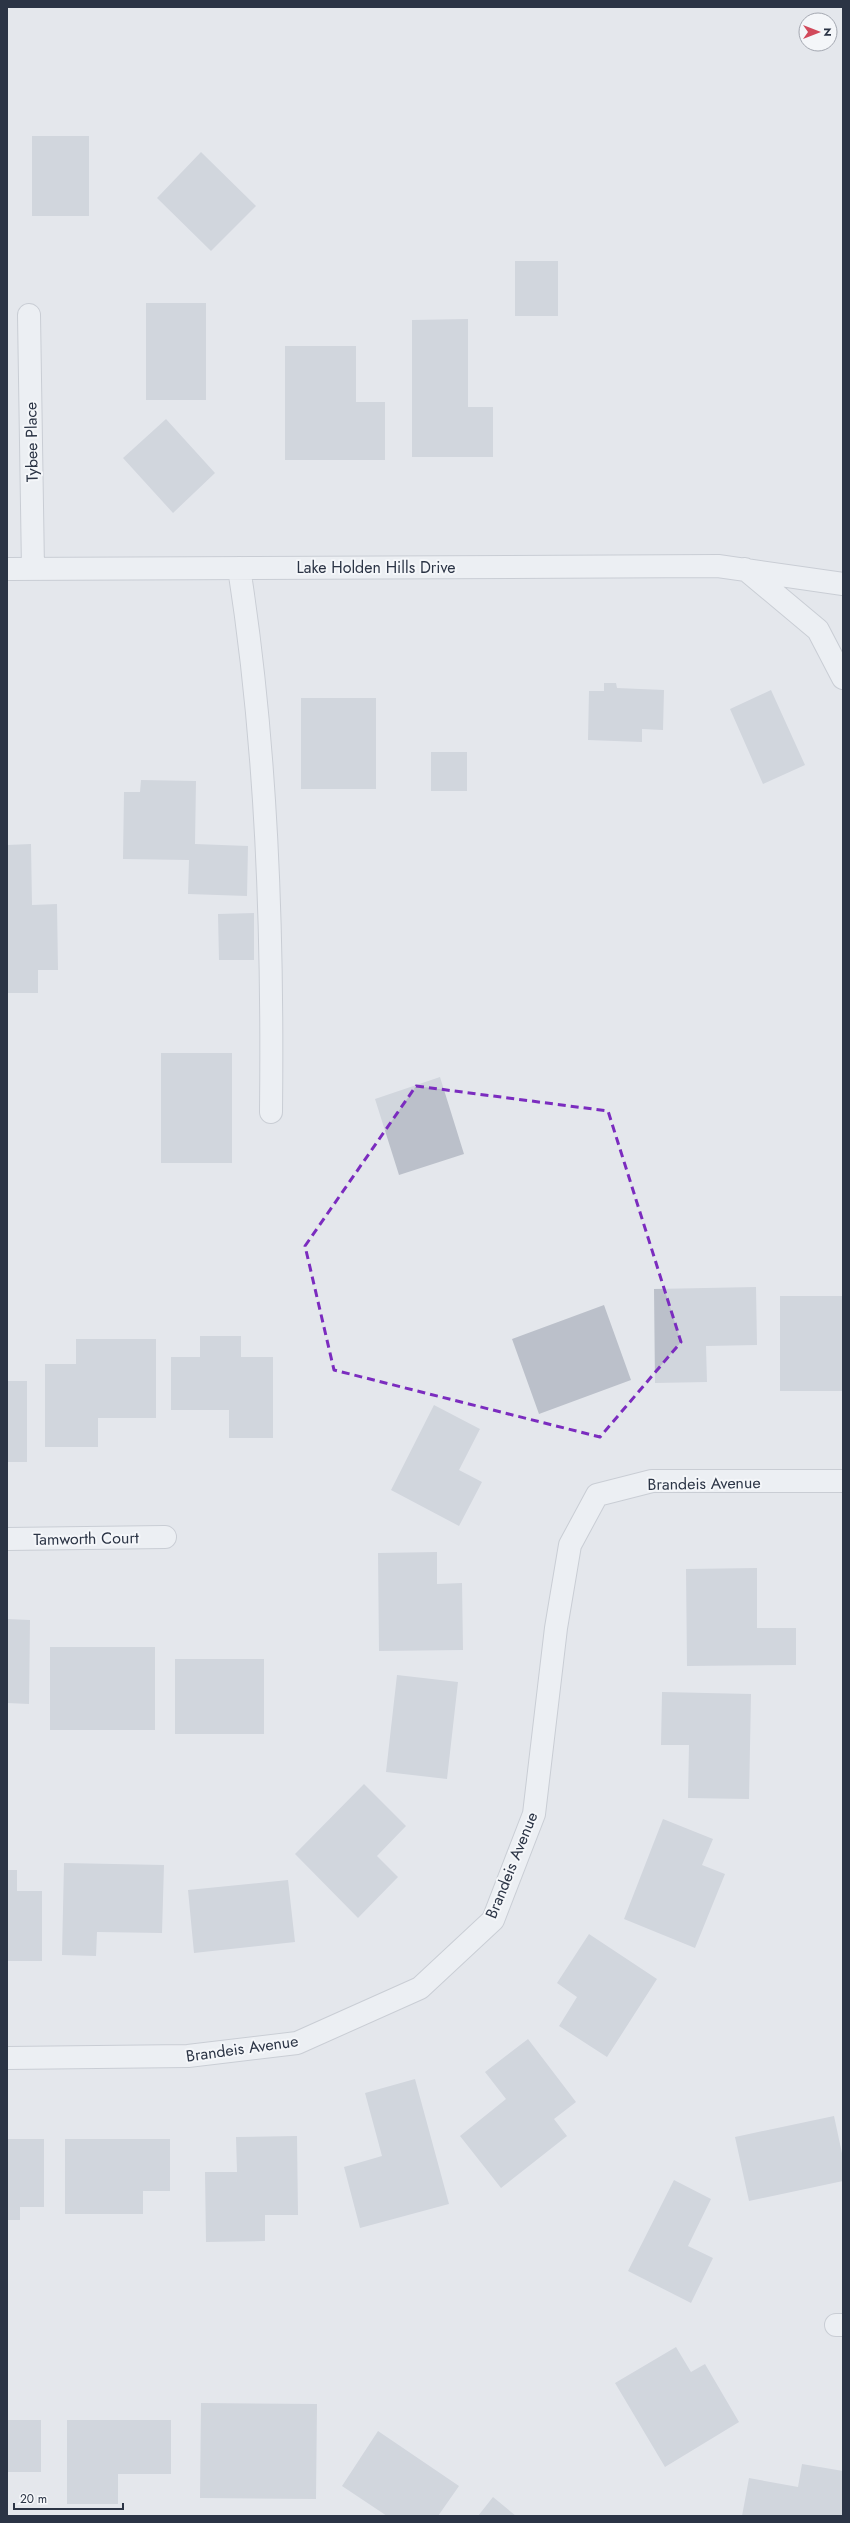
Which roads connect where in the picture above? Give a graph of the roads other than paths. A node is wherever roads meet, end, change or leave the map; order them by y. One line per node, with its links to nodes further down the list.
1 (29, 315): 4 (street, Tybee Place)
2 (239, 568): 4 (street, Lake Holden Hills Drive); 5 (street, Lake Holden Hills Drive); 8 (street)
3 (7, 569): 4 (street, Lake Holden Hills Drive)
4 (33, 569)
5 (745, 570): 6 (street, Lake Holden Hills Drive); 7 (street)
6 (843, 584)
7 (843, 678)
8 (271, 1112)
9 (843, 1481): 12 (street, Brandeis Avenue)
10 (165, 1537): 11 (street, Tamworth Court)
11 (7, 1538)
12 (7, 2058)

